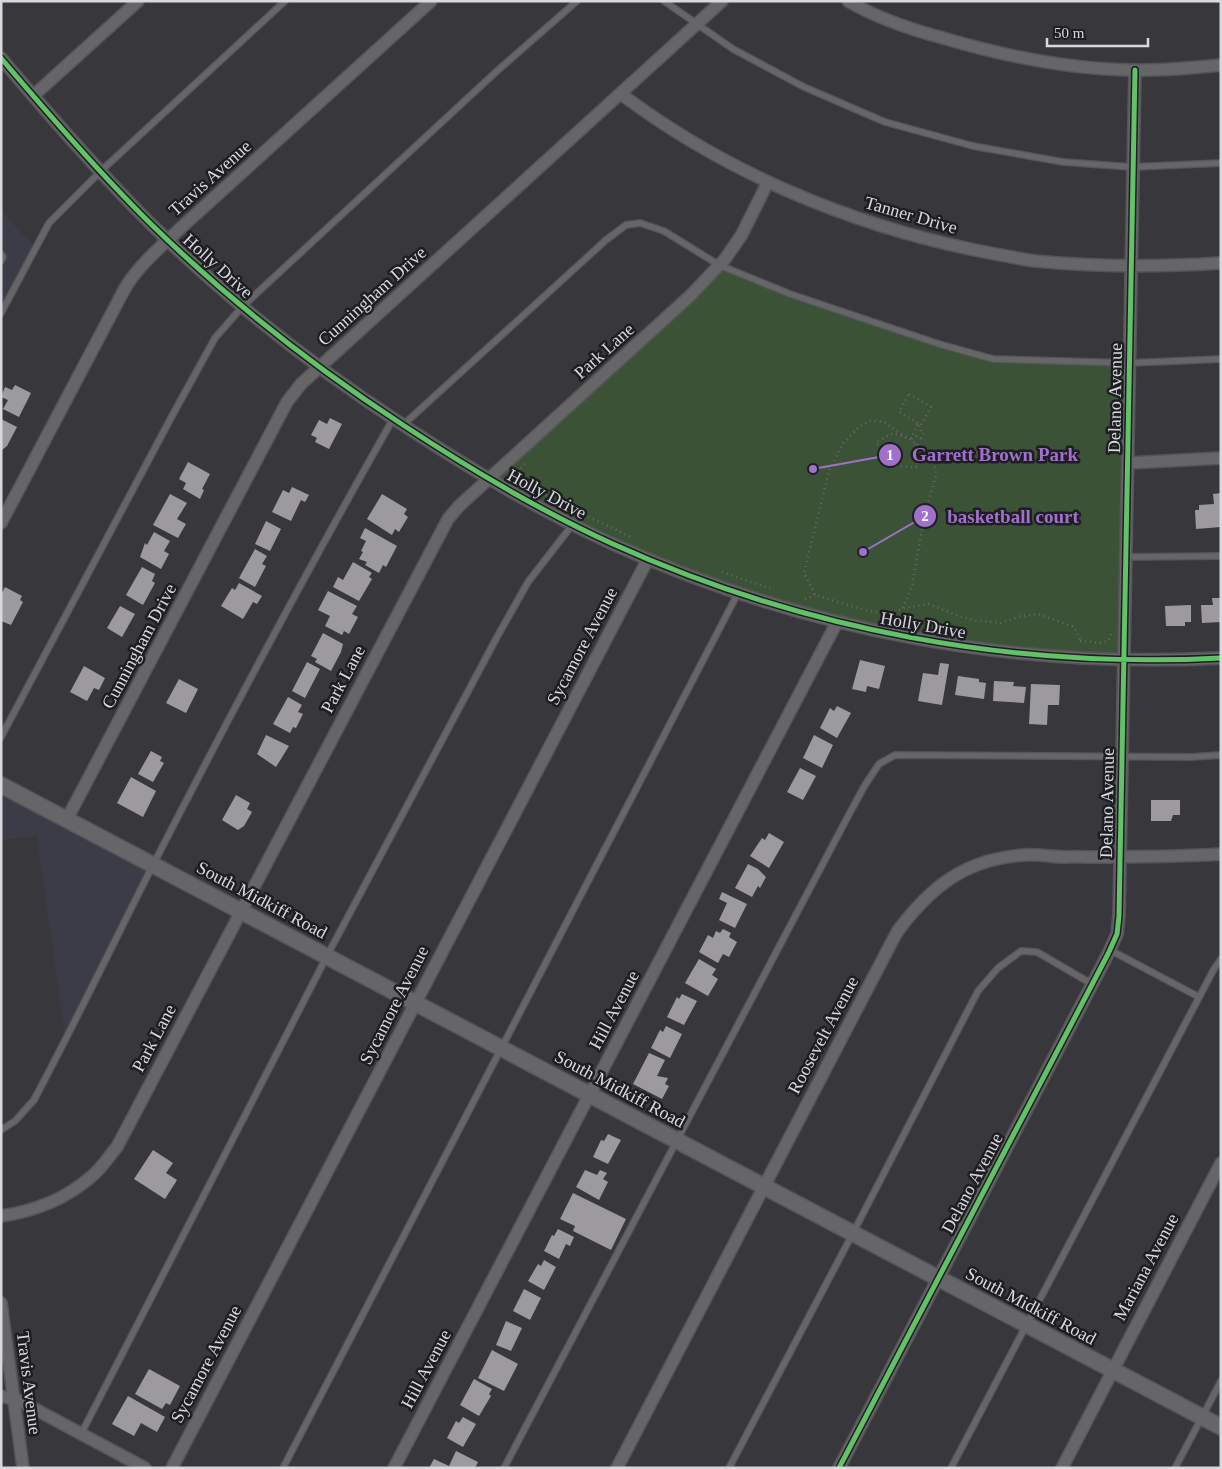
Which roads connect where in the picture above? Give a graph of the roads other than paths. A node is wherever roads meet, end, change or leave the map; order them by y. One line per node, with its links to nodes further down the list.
1 (138, 1): 13 (street)
2 (285, 1): 16 (lane)
3 (431, 1): 18 (street, Travis Avenue)
4 (577, 1): 24 (lane)
5 (664, 1): 8 (lane)
6 (722, 1): 8 (street, Cunningham Drive)
7 (848, 1): 11 (street)
8 (696, 25): 12 (street, Cunningham Drive); 15 (lane)
9 (1, 58): 13 (street, Holly Drive)
10 (1221, 65): 11 (street)
11 (1134, 70): 15 (street, Delano Avenue)
12 (621, 94): 17 (street, Tanner Drive); 28 (street, Cunningham Drive)
13 (33, 96): 16 (street, Holly Drive)
14 (1221, 164): 15 (lane)
15 (1132, 167): 23 (street, Delano Avenue)
16 (101, 171): 18 (street, Holly Drive); 25 (lane)
17 (768, 182): 22 (street, Park Lane); 23 (street, Tanner Drive)
18 (168, 240): 24 (street, Holly Drive); 34 (street, Travis Avenue)
19 (1, 254): 20 (lane)
20 (1, 261)
21 (1221, 263): 23 (street, Tanner Drive)
22 (719, 265): 27 (lane); 30 (lane); 33 (street, Park Lane)
23 (1130, 267): 27 (street, Delano Avenue)
24 (242, 306): 28 (street, Holly Drive); 43 (lane)
25 (1, 313)
26 (1221, 359): 27 (lane)
27 (1129, 363): 32 (street, Delano Avenue)
28 (320, 367): 29 (street, Holly Drive); 47 (street, Cunningham Drive)
29 (393, 418): 30 (street, Holly Drive); 50 (lane)
30 (404, 425): 33 (street, Holly Drive)
31 (1221, 458): 32 (street)
32 (1128, 463): 37 (street, Delano Avenue)
33 (489, 478): 35 (street, Holly Drive); 51 (street, Park Lane)
34 (1, 523)
35 (573, 524): 38 (street, Holly Drive); 53 (lane)
36 (1221, 556): 37 (lane)
37 (1126, 557): 42 (street, Delano Avenue)
38 (648, 559): 39 (street, Holly Drive); 57 (street, Sycamore Avenue)
39 (738, 593): 40 (street, Holly Drive); 58 (lane)
40 (837, 622): 42 (street, Holly Drive); 59 (street, Hill Avenue)
41 (1221, 658): 42 (street, Holly Drive)
42 (1124, 660): 45 (street, Delano Avenue)
43 (1, 738)
44 (1221, 755): 45 (lane)
45 (1122, 757): 49 (street, Delano Avenue); 61 (lane)
46 (1, 785): 47 (main road, South Midkiff Road)
47 (66, 819): 50 (main road, South Midkiff Road)
48 (1221, 854): 49 (street, Roosevelt Avenue)
49 (1120, 857): 52 (street, Delano Avenue); 63 (street, Roosevelt Avenue)
50 (154, 865): 51 (main road, South Midkiff Road); 60 (lane)
51 (241, 910): 53 (main road, South Midkiff Road); 64 (street, Park Lane)
52 (1110, 950): 55 (street, Delano Avenue); 56 (lane)
53 (327, 956): 57 (main road, South Midkiff Road); 75 (lane)
54 (1221, 959): 56 (lane)
55 (1092, 984): 65 (lane); 66 (street, Delano Avenue)
56 (1199, 997): 68 (lane)
57 (415, 1003): 58 (main road, South Midkiff Road); 78 (street, Sycamore Avenue)
58 (502, 1048): 59 (main road, South Midkiff Road); 79 (lane)
59 (590, 1094): 61 (main road, South Midkiff Road); 80 (street, Hill Avenue)
60 (1, 1130)
61 (677, 1140): 63 (main road, South Midkiff Road); 81 (lane)
62 (1221, 1163): 69 (street, Mariana Avenue)
63 (764, 1185): 65 (main road, South Midkiff Road); 82 (street, Roosevelt Avenue)
64 (1, 1216)
65 (853, 1233): 66 (main road, South Midkiff Road); 83 (lane)
66 (938, 1278): 68 (main road, South Midkiff Road); 84 (street, Delano Avenue)
67 (1, 1303): 72 (street, Travis Avenue)
68 (1027, 1324): 69 (main road, South Midkiff Road); 85 (lane)
69 (1113, 1370): 73 (main road, South Midkiff Road); 86 (street, Mariana Avenue)
70 (1221, 1381): 73 (lane)
71 (1, 1396): 72 (street)
72 (13, 1398): 75 (street); 76 (street, Travis Avenue)
73 (1202, 1417): 74 (main road, South Midkiff Road); 87 (lane)
74 (1221, 1427)
75 (80, 1434): 77 (street)
76 (23, 1468)
77 (145, 1468)
78 (172, 1468)
79 (283, 1468)
80 (394, 1468)
81 (504, 1468)
82 (616, 1468)
83 (729, 1468)
84 (839, 1468)
85 (951, 1468)
86 (1062, 1468)
87 (1175, 1468)

